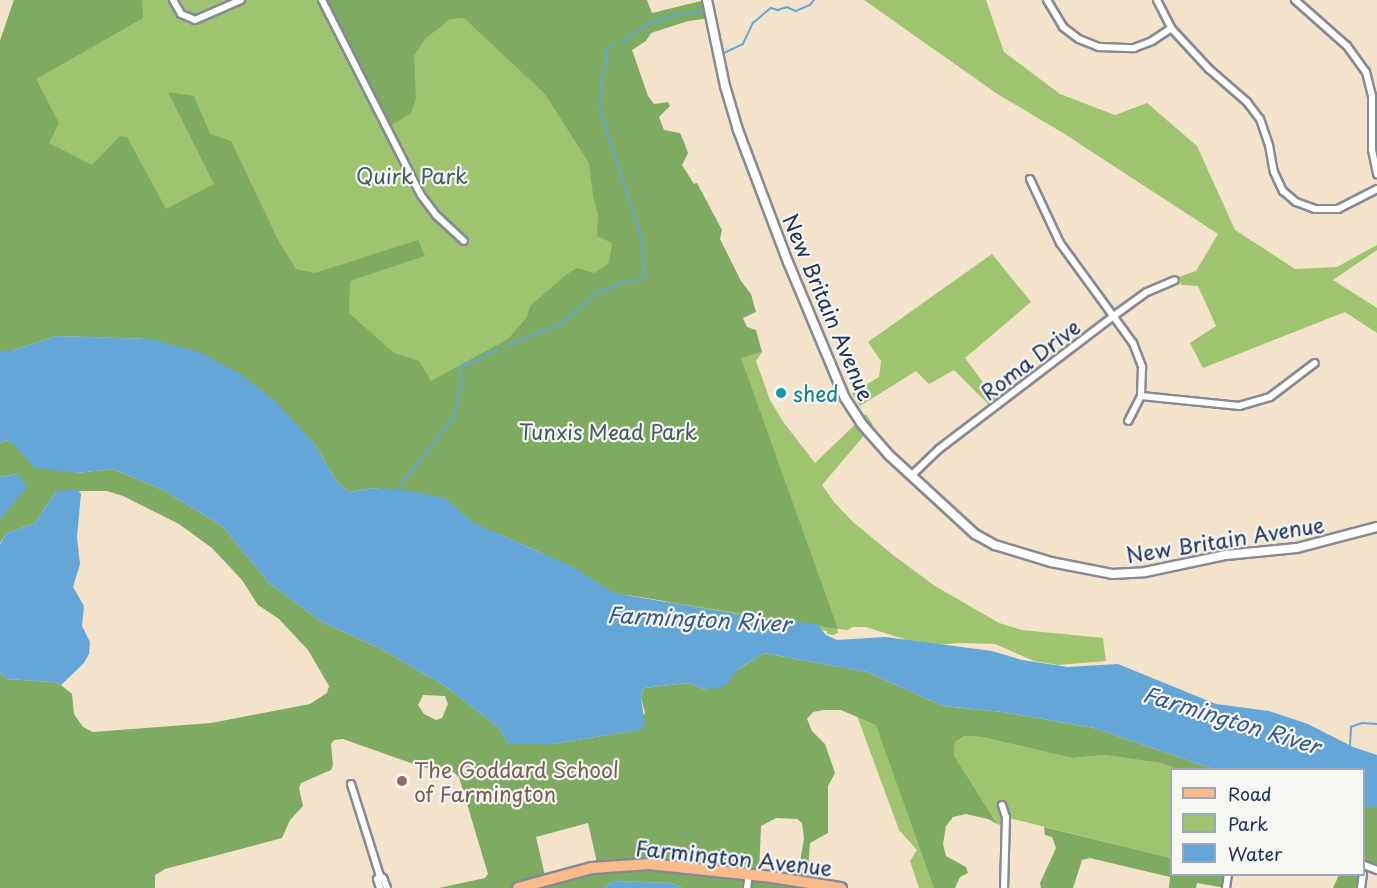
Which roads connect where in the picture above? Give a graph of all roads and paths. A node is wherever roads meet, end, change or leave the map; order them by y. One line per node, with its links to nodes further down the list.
1 (173, 0): 2 (street)
2 (241, 0)
3 (322, 0): 12 (street)
4 (707, 0): 18 (street, New Britain Avenue)
5 (1047, 0): 8 (street)
6 (1157, 0): 8 (street)
7 (1295, 0): 9 (street)
8 (1171, 28): 11 (street)
9 (1377, 174)
10 (1030, 179): 14 (street)
11 (1377, 189)
12 (464, 241)
13 (1175, 280): 14 (street, Roma Drive)
14 (1115, 315): 16 (street); 18 (street, Roma Drive)
15 (1315, 363): 16 (street)
16 (1141, 396): 17 (street)
17 (1128, 421)
18 (912, 475): 19 (street, New Britain Avenue)
19 (1377, 527)
20 (351, 784): 23 (street)
21 (1002, 805): 30 (street)
22 (748, 874): 24 (main road, Farmington Avenue); 27 (main road, Farmington Avenue); 28 (street)
23 (380, 876): 25 (street); 26 (street)
24 (772, 882): 29 (main road, Farmington Avenue)
25 (380, 888)
26 (387, 888)
27 (518, 888)
28 (747, 888)
29 (841, 888)
30 (1004, 888)

